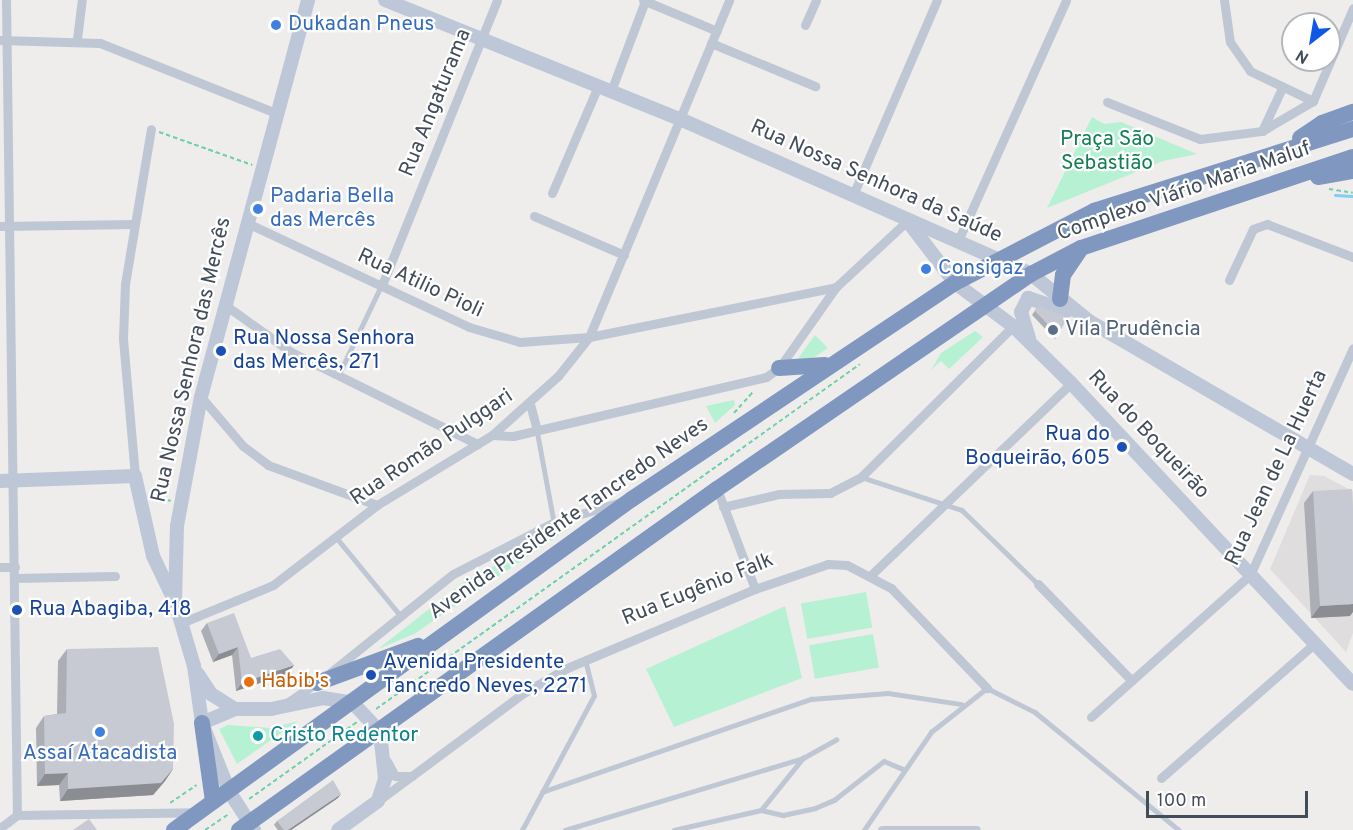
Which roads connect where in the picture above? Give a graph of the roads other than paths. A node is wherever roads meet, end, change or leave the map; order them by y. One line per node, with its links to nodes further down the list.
1 (6, 0): 17 (street)
2 (82, 0): 16 (street)
3 (308, 0): 25 (main road, Rua Nossa Senhora das Mercês)
4 (385, 0): 15 (main road, Rua Nossa Senhora da Saúde)
5 (497, 0): 15 (street, Rua Angaturama)
6 (644, 0): 14 (street); 20 (street)
7 (729, 0): 14 (street, Rua Romão Pulggari)
8 (816, 0): 13 (street)
9 (937, 0): 35 (street)
10 (1066, 0): 41 (street)
11 (1224, 0): 21 (street)
12 (1353, 8): 22 (street)
13 (805, 26)
14 (717, 31): 18 (street, Rua Romão Pulggari)
15 (482, 38): 20 (main road, Rua Nossa Senhora da Saúde); 49 (street, Rua Angaturama)
16 (78, 39): 17 (street); 25 (street)
17 (3, 40): 40 (street)
18 (711, 43): 19 (street); 26 (street, Rua Romão Pulggari)
19 (815, 86)
20 (604, 88): 26 (main road, Rua Nossa Senhora da Saúde); 34 (street)
21 (1282, 88): 22 (street); 29 (street)
22 (1312, 101): 29 (street)
23 (1107, 102): 29 (street)
24 (1353, 112): 30 (highway)
25 (276, 113): 37 (main road, Rua Nossa Senhora das Mercês)
26 (680, 119): 35 (main road, Rua Nossa Senhora da Saúde); 43 (street, Rua Romão Pulggari)
27 (151, 129): 39 (street)
28 (1353, 129): 30 (highway, Complexo Viário Maria Maluf)
29 (1262, 131)
30 (1292, 144): 45 (highway, Complexo Viário Maria Maluf)
31 (1353, 157): 33 (highway, Complexo Viário Maria Maluf)
32 (1353, 171): 33 (highway)
33 (1282, 181): 42 (highway, Complexo Viário Maria Maluf)
34 (552, 193)
35 (853, 195): 38 (main road, Rua Nossa Senhora da Saúde)
36 (534, 216): 43 (street)
37 (245, 222): 49 (street, Rua Atilio Pioli); 52 (main road, Rua Nossa Senhora das Mercês)
38 (907, 222): 41 (main road, Rua Nossa Senhora da Saúde); 48 (main road, Rua do Boqueirão); 50 (street)
39 (135, 224): 40 (street); 72 (street)
40 (5, 226): 66 (street)
41 (957, 243): 45 (main road, Rua Nossa Senhora da Saúde)
42 (1081, 248): 46 (highway, Complexo Viário Maria Maluf); 51 (highway)
43 (624, 255): 56 (street, Rua Romão Pulggari)
44 (1353, 257): 47 (street)
45 (999, 259): 46 (main road, Rua Nossa Senhora da Saúde); 48 (highway, Avenida Presidente Tancredo Neves)
46 (1031, 274): 51 (main road, Rua Nossa Senhora da Saúde); 53 (highway)
47 (1229, 280)
48 (955, 283): 53 (main road, Rua do Boqueirão); 59 (highway, Avenida Presidente Tancredo Neves)
49 (382, 285): 56 (street, Rua Atilio Pioli); 61 (lane)
50 (836, 287): 56 (street, Rua Atilio Pioli); 60 (street)
51 (1060, 298): 54 (main road, Rua Nossa Senhora da Saúde)
52 (225, 305): 61 (street); 63 (main road, Rua Nossa Senhora das Mercês)
53 (983, 305): 55 (main road, Rua do Boqueirão); 75 (highway)
54 (1089, 321): 57 (main road); 70 (main road, Rua Nossa Senhora da Saúde)
55 (1013, 326): 57 (main road, Rua do Boqueirão); 73 (street)
56 (589, 337): 64 (street, Rua Romão Pulggari)
57 (1031, 343): 62 (main road, Rua do Boqueirão)
58 (1353, 348): 70 (street, Rua Jean de La Huerta)
59 (831, 364): 60 (highway); 76 (highway, Avenida Presidente Tancredo Neves)
60 (772, 373): 67 (street)
61 (338, 376): 69 (street)
62 (1071, 382): 77 (street); 84 (main road, Rua do Boqueirão)
63 (201, 397): 78 (street); 90 (main road, Rua Nossa Senhora das Mercês)
64 (530, 404): 67 (street); 68 (street, Rua Romão Pulggari)
65 (0, 416): 66 (street)
66 (12, 416): 74 (street)
67 (537, 430): 68 (street); 80 (lane)
68 (492, 435): 69 (street, Rua Romão Pulggari)
69 (477, 444): 78 (street, Rua Romão Pulggari)
70 (1308, 449): 71 (main road, Rua Nossa Senhora da Saúde); 84 (street, Rua Jean de La Huerta)
71 (1353, 474)
72 (135, 476): 74 (main road); 90 (main road)
73 (861, 477): 77 (lane); 79 (street)
74 (7, 481): 83 (street)
75 (717, 489): 79 (street); 107 (highway)
76 (632, 500): 80 (street); 93 (highway, Avenida Presidente Tancredo Neves)
77 (946, 503): 86 (street); 88 (lane)
78 (377, 505): 81 (street, Rua Romão Pulggari)
79 (723, 507): 89 (street)
80 (554, 522): 91 (street)
81 (336, 536): 91 (lane); 92 (street, Rua Romão Pulggari)
82 (0, 567): 83 (street)
83 (15, 567): 87 (street)
84 (1250, 575): 94 (main road, Rua do Boqueirão); 97 (street, Rua Jean de La Huerta)
85 (115, 576): 87 (street)
86 (871, 576): 89 (street, Rua Eugênio Falk); 100 (street, Rua Eugênio Falk)
87 (15, 578): 120 (street)
88 (1038, 584): 97 (street)
89 (755, 588): 95 (street, Rua Eugênio Falk)
90 (175, 602): 92 (main road, Rua Nossa Senhora das Mercês)
91 (401, 615): 98 (street)
92 (181, 623): 96 (main road, Rua Nossa Senhora das Mercês)
93 (439, 638): 98 (highway); 101 (highway, Avenida Presidente Tancredo Neves)
94 (1315, 643): 99 (main road, Rua do Boqueirão); 113 (street)
95 (585, 659): 112 (street, Rua Eugênio Falk); 115 (lane)
96 (194, 666): 104 (main road); 106 (main road, Rua Nossa Senhora das Mercês)
97 (1131, 680): 105 (street, Rua Jean de La Huerta)
98 (317, 683): 103 (street)
99 (1353, 684)
100 (987, 688): 102 (lane); 131 (lane)
101 (353, 703): 103 (main road); 107 (main road); 114 (highway, Avenida Presidente Tancredo Neves)
102 (961, 704): 111 (lane); 115 (lane)
103 (284, 706): 104 (main road)
104 (235, 709): 106 (main road)
105 (1092, 717)
106 (202, 723): 114 (main road, Rua Nossa Senhora das Mercês); 116 (highway)
107 (380, 732): 110 (main road); 122 (highway)
108 (836, 740): 109 (lane)
109 (803, 758): 118 (lane); 126 (lane)
110 (387, 759): 112 (street); 117 (main road)
111 (903, 769): 118 (lane); 128 (lane)
112 (414, 775): 117 (street, Rua Eugênio Falk)
113 (1161, 778)
114 (229, 790): 116 (highway, Avenida Presidente Tancredo Neves); 122 (main road, Rua Nossa Senhora das Mercês)
115 (542, 792): 125 (lane)
116 (213, 801): 119 (highway, Avenida Presidente Tancredo Neves)
117 (378, 801): 124 (main road, Rua Eugênio Falk)
118 (761, 810): 127 (lane)
119 (198, 812): 120 (street); 123 (highway, Avenida Presidente Tancredo Neves)
120 (17, 815): 121 (street)
121 (0, 828)
122 (247, 828)
123 (174, 830)
124 (338, 830)
125 (522, 830)
126 (565, 830)
127 (674, 830)
128 (864, 830)
129 (882, 830): 130 (street)
130 (976, 830)
131 (1179, 830)

